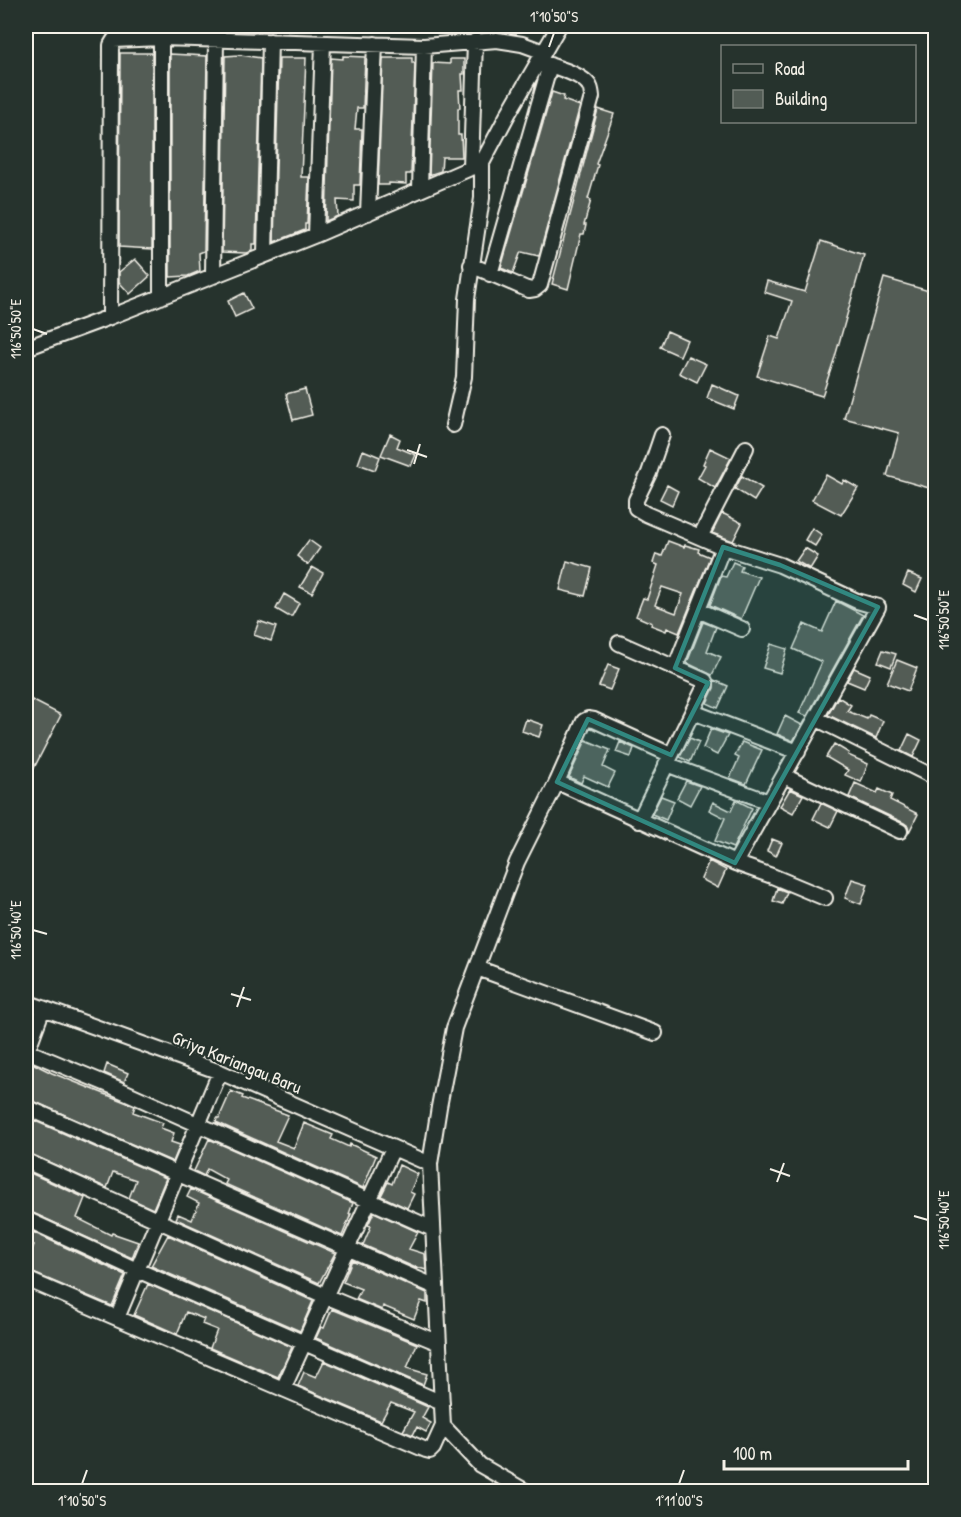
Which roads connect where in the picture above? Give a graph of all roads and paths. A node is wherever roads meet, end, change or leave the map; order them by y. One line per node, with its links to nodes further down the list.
1 (559, 26): 9 (street)
2 (161, 38): 3 (street); 18 (street); 19 (street)
3 (216, 39): 4 (street); 17 (street)
4 (270, 41): 6 (street); 14 (street)
5 (475, 41): 8 (street); 9 (street); 10 (street)
6 (323, 43): 7 (street); 13 (street)
7 (375, 44): 8 (street); 12 (street)
8 (424, 46): 11 (street)
9 (544, 60): 10 (street); 16 (street); 16 (street)
10 (476, 165): 11 (street); 15 (street)
11 (420, 189): 12 (street)
12 (368, 213): 13 (street)
13 (316, 236): 14 (street)
14 (265, 254): 17 (street)
15 (471, 265): 16 (street); 21 (street)
16 (490, 274)
17 (213, 276): 18 (street)
18 (161, 297): 19 (street)
19 (110, 317): 20 (street)
20 (26, 348)
21 (453, 425)
22 (662, 435): 24 (street)
23 (746, 448): 24 (street)
24 (700, 537): 25 (street)
25 (723, 547): 26 (street); 31 (street)
26 (698, 610): 27 (street); 29 (street)
27 (742, 629)
28 (619, 643): 29 (street)
29 (675, 668): 30 (street)
30 (693, 712): 32 (street); 33 (street)
31 (816, 719): 32 (street); 35 (street)
32 (798, 752): 34 (street)
33 (669, 760): 36 (street); 37 (street); 38 (street)
34 (784, 776): 37 (street); 39 (street)
35 (932, 776)
36 (557, 782): 38 (street); 42 (street)
37 (769, 802): 40 (street)
38 (639, 821): 40 (street)
39 (900, 831)
40 (735, 863): 41 (street)
41 (825, 898)
42 (477, 968): 45 (street); 52 (street)
43 (26, 1002): 44 (street, Griya Kariangau Baru)
44 (43, 1008): 46 (street); 47 (street, Griya Kariangau Baru)
45 (656, 1033)
46 (26, 1052): 49 (street)
47 (220, 1072): 49 (street); 50 (street, Griya Kariangau Baru)
48 (26, 1107): 53 (street)
49 (198, 1125): 53 (street); 54 (street)
50 (393, 1148): 52 (street, Griya Kariangau Baru); 54 (street)
51 (26, 1161): 56 (street)
52 (430, 1164): 57 (street)
53 (178, 1173): 56 (street); 58 (street)
54 (369, 1201): 57 (street); 58 (street)
55 (26, 1219): 59 (street)
56 (158, 1221): 59 (street); 62 (street)
57 (434, 1229): 61 (street)
58 (347, 1249): 61 (street); 62 (street)
59 (137, 1270): 63 (street); 64 (street)
60 (26, 1279): 63 (street)
61 (436, 1287): 65 (street)
62 (325, 1296): 64 (street); 65 (street)
63 (117, 1318): 66 (street)
64 (304, 1343): 66 (street); 67 (street)
65 (439, 1343): 67 (street)
66 (283, 1389): 68 (street)
67 (442, 1403): 68 (street)
68 (443, 1426): 69 (street)
69 (526, 1491)

